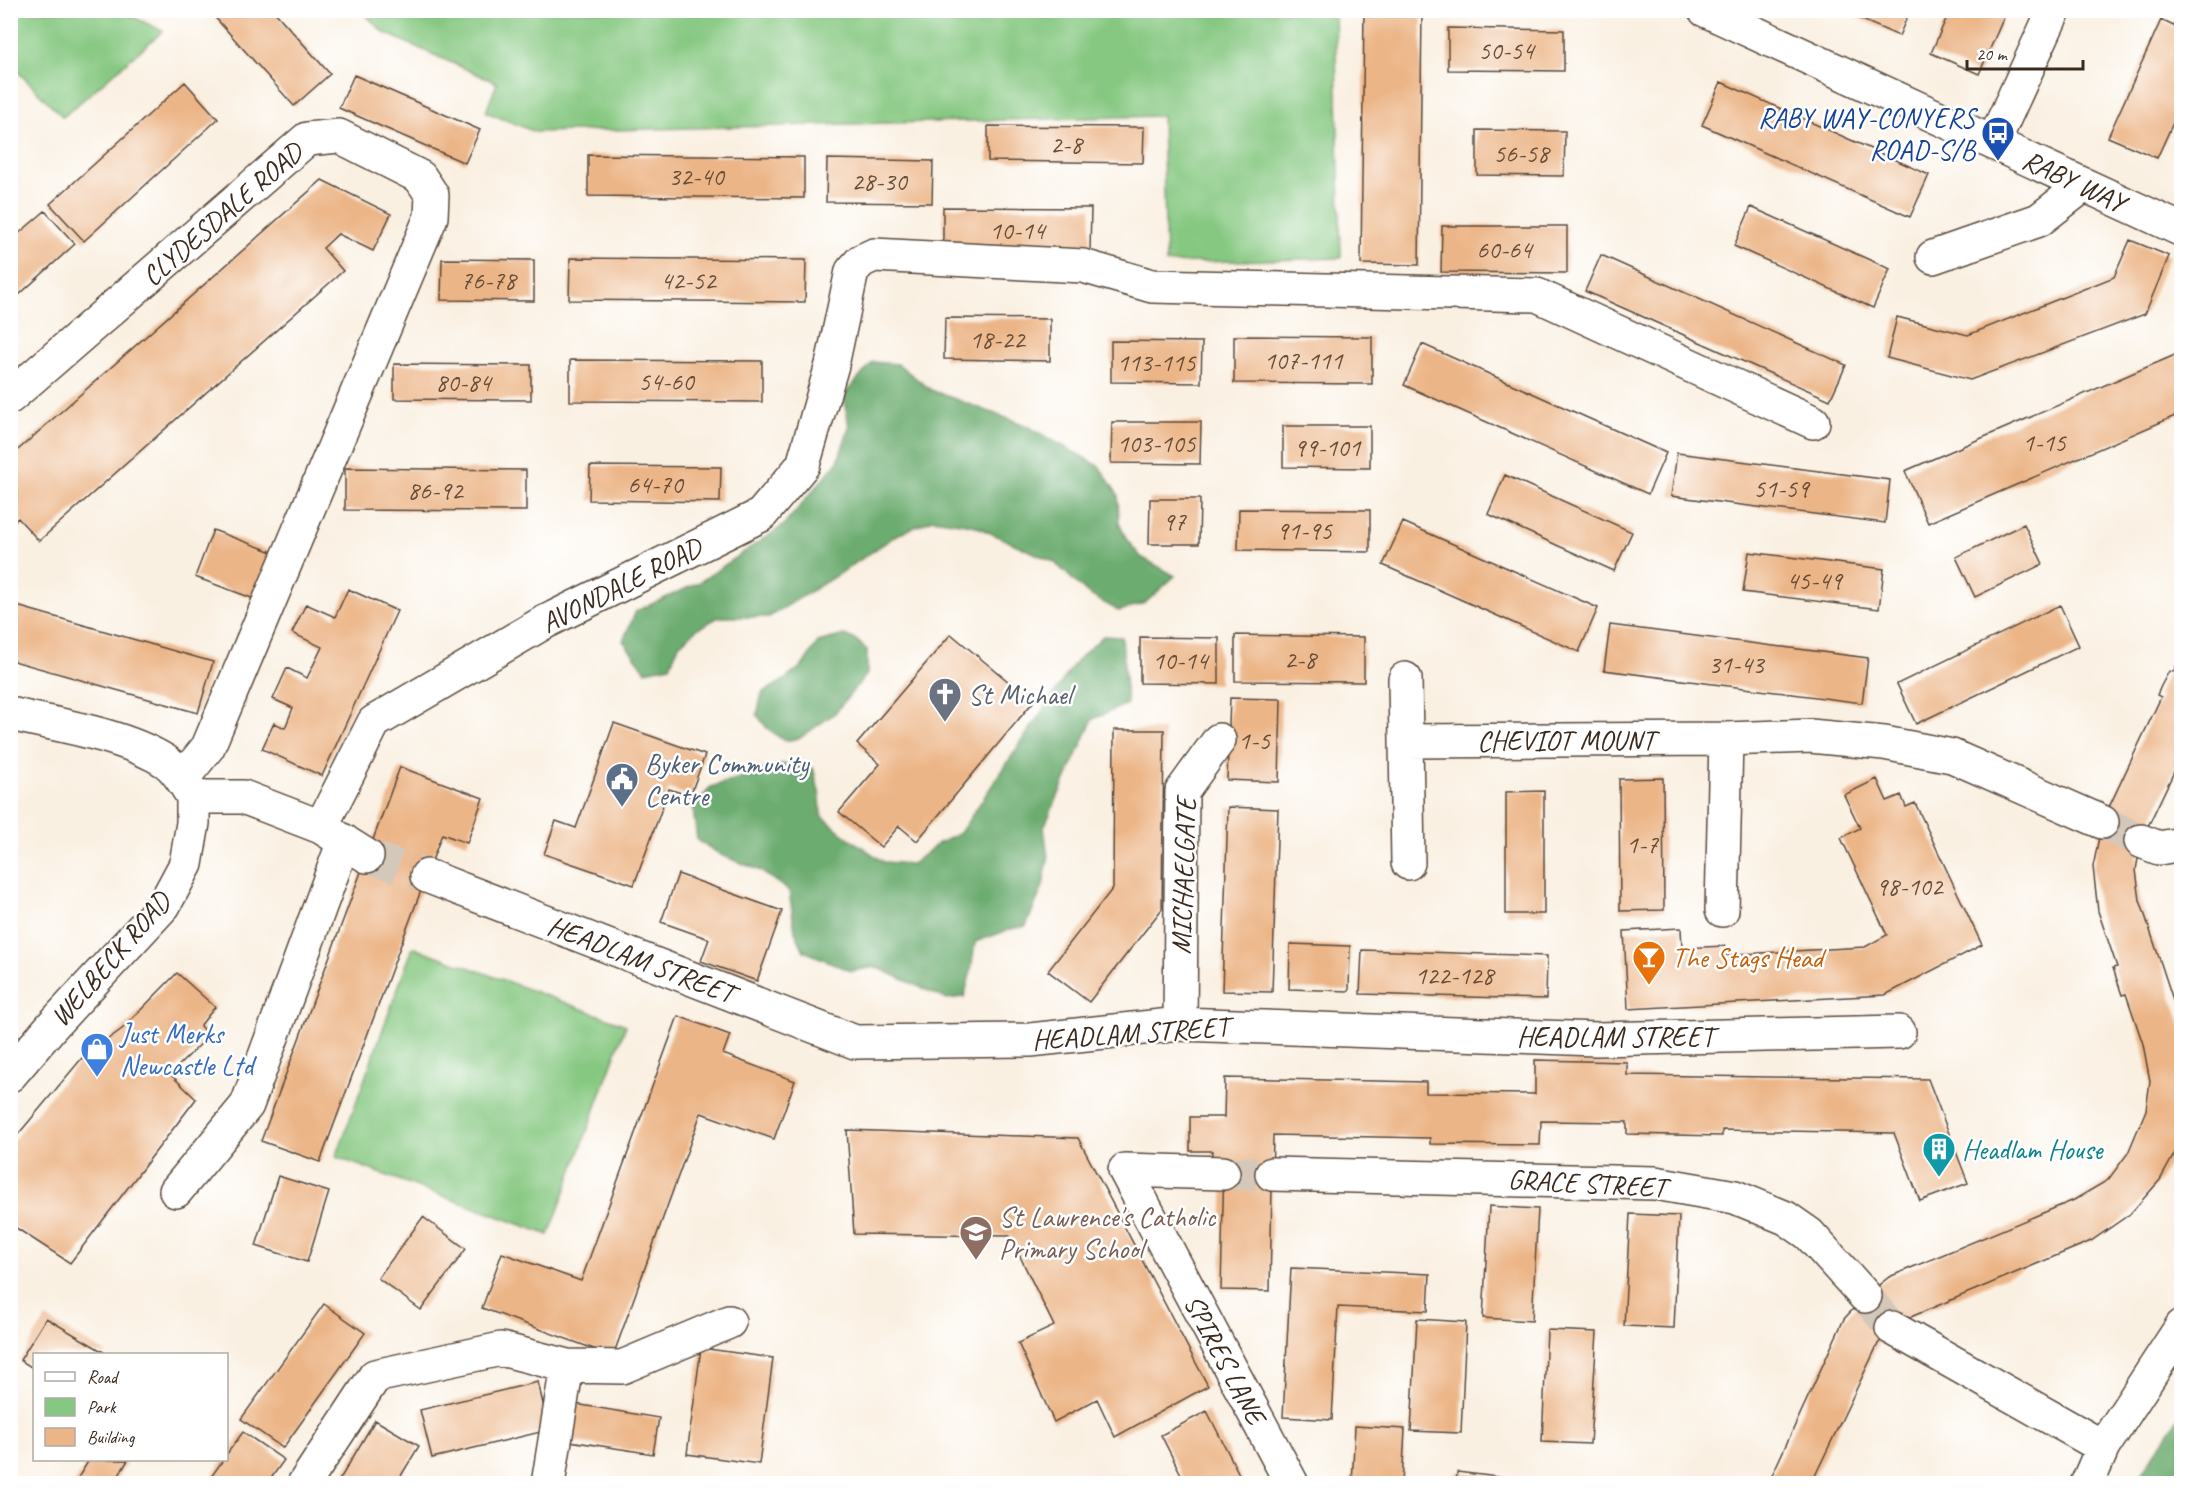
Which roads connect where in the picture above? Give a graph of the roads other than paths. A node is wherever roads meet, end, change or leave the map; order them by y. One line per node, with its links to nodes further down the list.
1 (1706, 10): 3 (street, RABY WAY)
2 (2054, 10): 3 (street)
3 (1993, 143): 4 (street, RABY WAY)
4 (2084, 185): 5 (street, RABY WAY); 6 (street)
5 (2181, 230)
6 (1933, 257)
7 (10, 398): 14 (street, CLYDESDALE ROAD)
8 (1813, 422): 16 (street, AVONDALE ROAD)
9 (1405, 680): 13 (street)
10 (10, 714): 14 (street)
11 (1726, 739): 13 (street, CHEVIOT MOUNT); 15 (street, CHEVIOT MOUNT); 21 (street)
12 (1219, 740): 22 (street, MICHAELGATE)
13 (1406, 741): 19 (street)
14 (188, 788): 16 (street); 24 (street, WELBECK ROAD)
15 (2102, 822)
16 (344, 841): 27 (street, AVONDALE ROAD)
17 (2141, 841): 18 (street)
18 (2181, 844)
19 (1408, 863)
20 (427, 876): 22 (street, HEADLAM STREET)
21 (1722, 910)
22 (1180, 1024): 23 (street, HEADLAM STREET)
23 (1899, 1032)
24 (10, 1076)
25 (1223, 1173): 36 (street, SPIRES LANE)
26 (1272, 1174): 28 (street, GRACE STREET)
27 (176, 1191)
28 (1865, 1296)
29 (729, 1322): 32 (street)
30 (2181, 1326): 33 (street)
31 (1892, 1328): 33 (street)
32 (567, 1366): 34 (street); 35 (street)
33 (2103, 1448): 37 (street)
34 (304, 1484)
35 (548, 1484)
36 (1292, 1484)
37 (2087, 1484)

